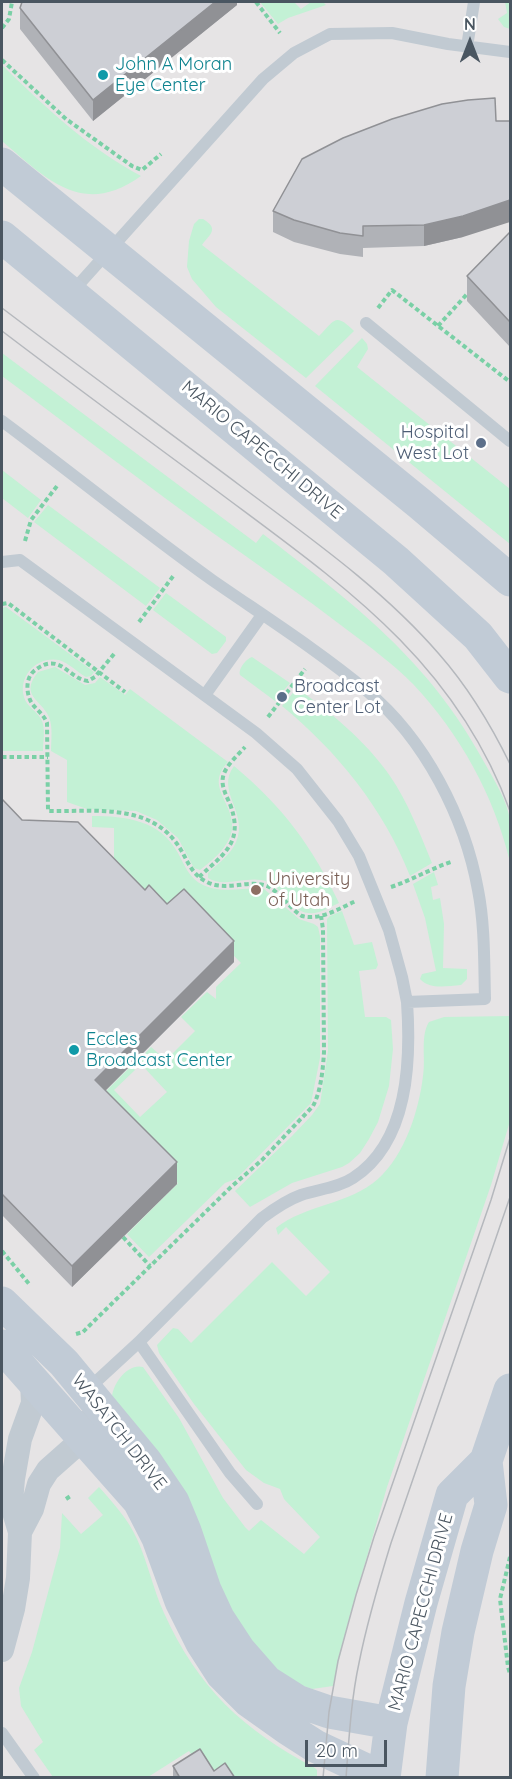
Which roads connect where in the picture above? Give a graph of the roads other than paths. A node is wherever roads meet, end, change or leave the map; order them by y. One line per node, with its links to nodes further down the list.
1 (474, 2): 2 (lane)
2 (467, 47): 3 (lane); 6 (lane)
3 (510, 52)
4 (2, 164): 6 (main road)
5 (2, 237): 7 (main road, MARIO CAPECCHI DRIVE)
6 (110, 251): 7 (lane); 12 (main road)
7 (71, 293): 14 (main road, MARIO CAPECCHI DRIVE)
8 (366, 323): 10 (lane)
9 (2, 421): 13 (lane)
10 (510, 441)
11 (2, 562): 15 (lane)
12 (510, 580)
13 (262, 615): 15 (lane); 16 (lane)
14 (510, 677)
15 (205, 695): 16 (lane)
16 (407, 1002): 19 (lane)
17 (2, 1303): 22 (main road, WASATCH DRIVE)
18 (2, 1316): 24 (street)
19 (139, 1342): 22 (lane); 26 (lane)
20 (2, 1346): 21 (main road, WASATCH DRIVE)
21 (32, 1382): 24 (main road, WASATCH DRIVE); 27 (street)
22 (86, 1390): 29 (main road, WASATCH DRIVE)
23 (510, 1390): 25 (main road, MARIO CAPECCHI DRIVE)
24 (83, 1438): 27 (street); 32 (main road, WASATCH DRIVE)
25 (486, 1461): 29 (main road, MARIO CAPECCHI DRIVE); 34 (main road, MARIO CAPECCHI DRIVE)
26 (257, 1504)
27 (20, 1532): 28 (street)
28 (2, 1650)
29 (391, 1722): 32 (main road, MARIO CAPECCHI DRIVE); 33 (main road)
30 (2, 1733): 31 (lane)
31 (34, 1778)
32 (383, 1778)
33 (406, 1778)
34 (442, 1778)

